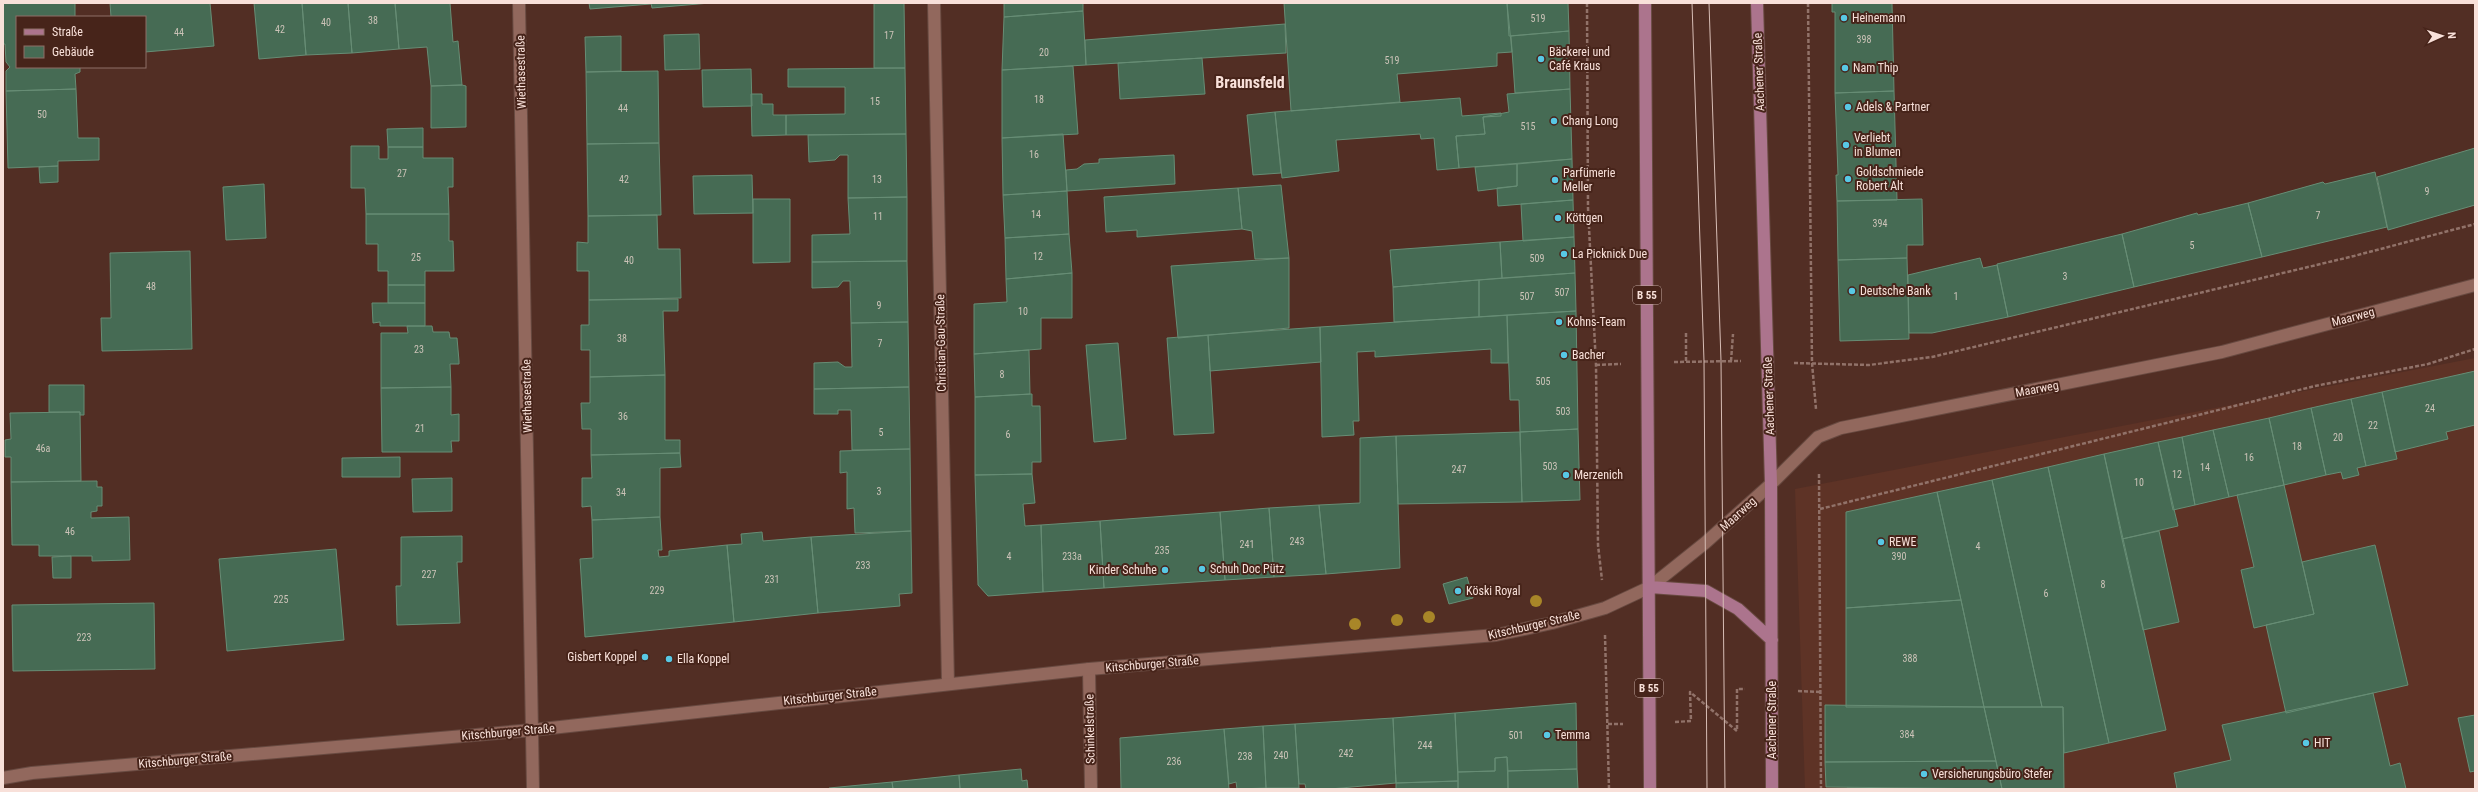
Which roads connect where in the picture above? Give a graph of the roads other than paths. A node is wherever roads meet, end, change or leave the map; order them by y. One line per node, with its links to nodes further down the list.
1 (519, 3): 11 (street, Wiethasestraße)
2 (934, 3): 10 (street, Christian-Gau-Straße)
3 (1645, 3): 7 (main road, B 55)
4 (1757, 3): 6 (main road, Aachener Straße)
5 (2475, 285): 6 (street, Maarweg)
6 (1772, 484): 7 (street, Maarweg); 8 (main road, Aachener Straße)
7 (1650, 587): 8 (main road); 9 (street, Kitschburger Straße); 15 (main road, B 55)
8 (1772, 640): 16 (main road, Aachener Straße)
9 (1089, 669): 10 (street, Kitschburger Straße); 14 (street, Schinkelstraße)
10 (948, 683): 11 (street, Kitschburger Straße)
11 (533, 730): 12 (street, Kitschburger Straße); 13 (street, Wiethasestraße)
12 (3, 778)
13 (533, 789)
14 (1091, 789)
15 (1650, 789)
16 (1772, 789)

